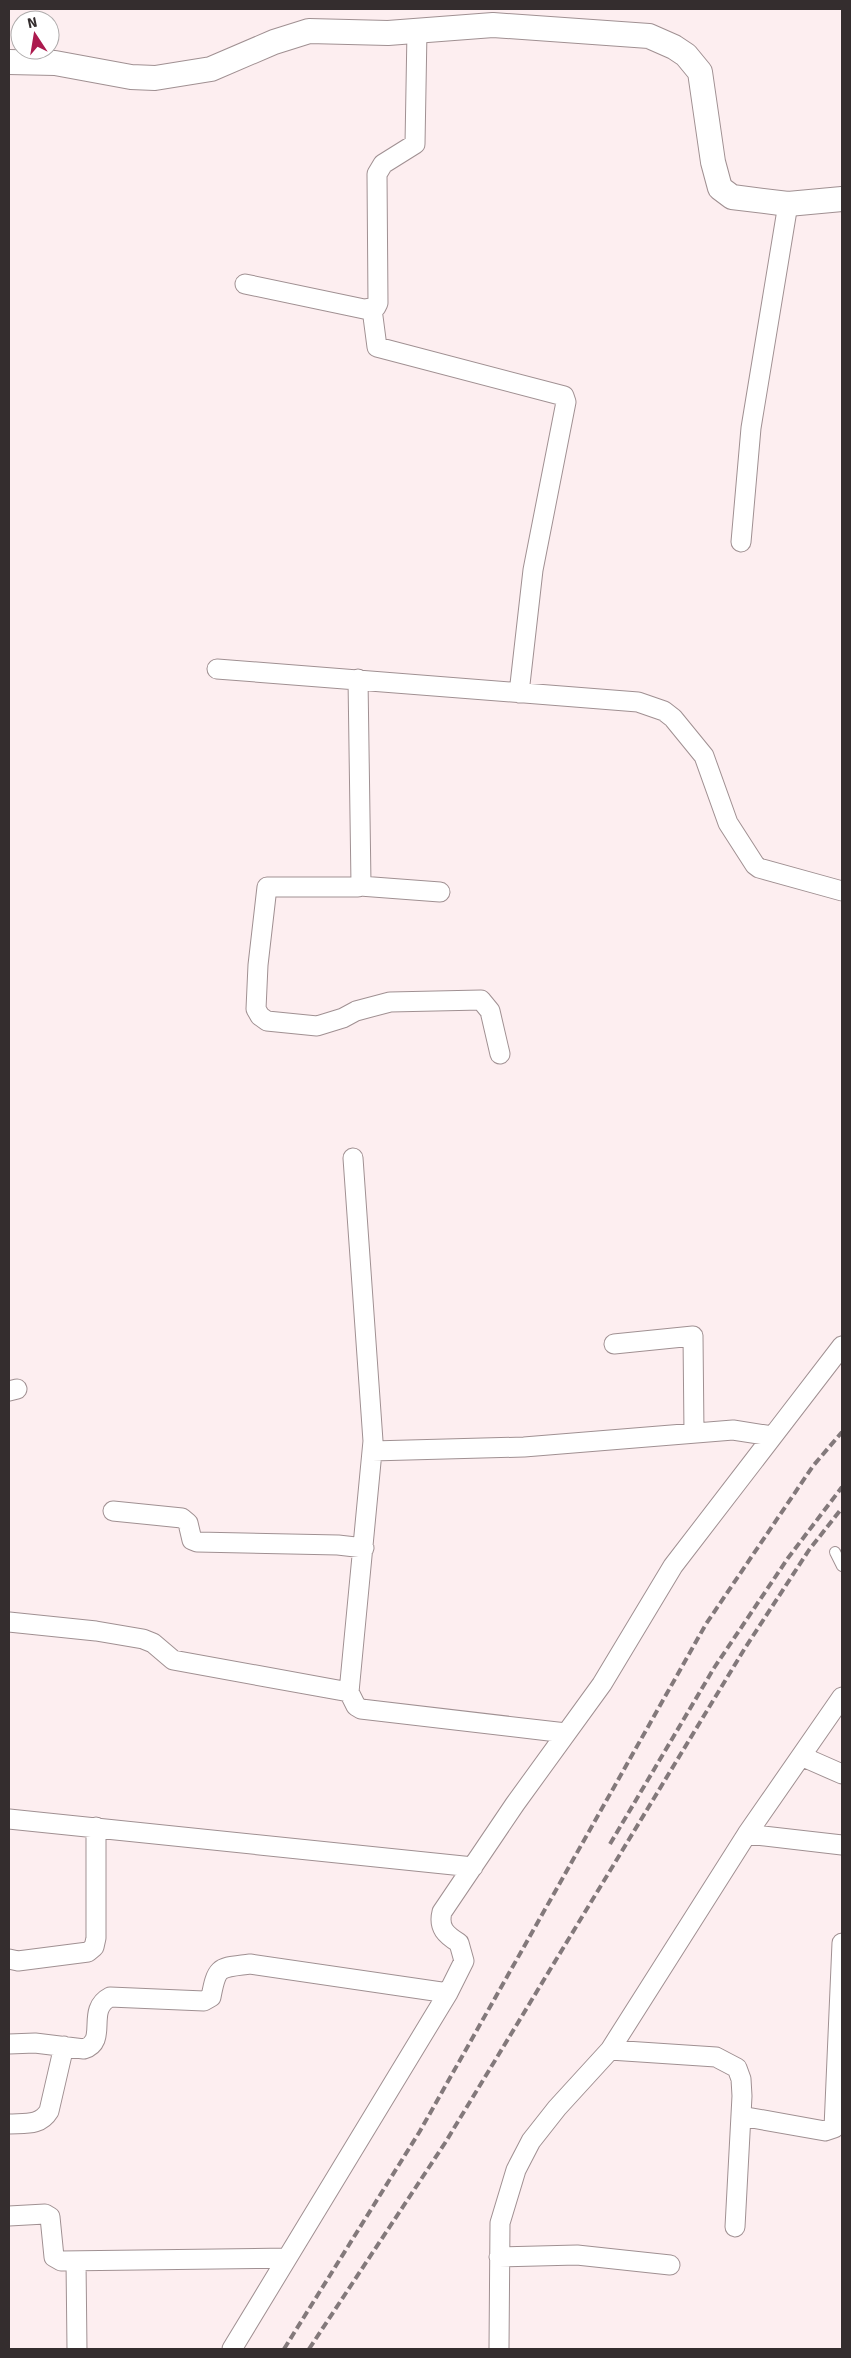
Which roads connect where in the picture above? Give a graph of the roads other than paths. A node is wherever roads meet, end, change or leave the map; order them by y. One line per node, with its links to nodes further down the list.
1 (417, 31): 2 (street); 4 (street); 6 (street)
2 (9, 62)
3 (842, 199): 4 (street)
4 (788, 204): 7 (street)
5 (245, 284): 6 (street)
6 (372, 309): 10 (street)
7 (741, 542)
8 (217, 669): 9 (street)
9 (358, 679): 10 (street); 11 (street)
10 (519, 693): 12 (street)
11 (360, 886): 13 (street); 14 (street)
12 (842, 891)
13 (440, 892)
14 (500, 1054)
15 (353, 1158): 20 (street)
16 (614, 1344): 18 (street)
17 (842, 1346): 19 (street)
18 (694, 1433): 19 (street); 20 (street)
19 (772, 1436): 28 (street)
20 (372, 1451): 22 (street)
21 (112, 1511): 22 (street)
22 (364, 1548): 26 (street)
23 (835, 1552): 24 (lane)
24 (842, 1566)
25 (9, 1622): 26 (street)
26 (349, 1692): 28 (street)
27 (842, 1697): 29 (street)
28 (566, 1733): 35 (street)
29 (801, 1756): 30 (street); 33 (street)
30 (842, 1774)
31 (9, 1819): 32 (street)
32 (96, 1827): 35 (street); 37 (street)
33 (747, 1834): 34 (street); 42 (street)
34 (842, 1845)
35 (473, 1867): 39 (street)
36 (842, 1943): 38 (street)
37 (9, 1959)
38 (841, 1988): 43 (street)
39 (448, 1993): 41 (street); 49 (street)
40 (9, 2044): 41 (street)
41 (64, 2046): 45 (street)
42 (610, 2050): 44 (street); 48 (street)
43 (839, 2098): 44 (street)
44 (741, 2116): 47 (street)
45 (9, 2124)
46 (9, 2216): 50 (street)
47 (735, 2227)
48 (499, 2257): 51 (street); 54 (street)
49 (287, 2258): 50 (street); 53 (street)
50 (76, 2261): 52 (street)
51 (670, 2265)
52 (77, 2349)
53 (232, 2349)
54 (499, 2349)

